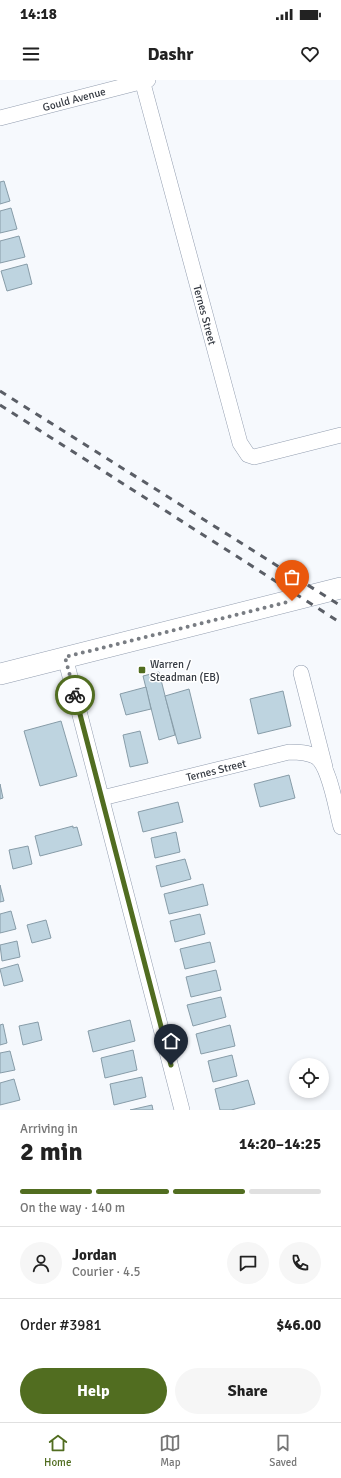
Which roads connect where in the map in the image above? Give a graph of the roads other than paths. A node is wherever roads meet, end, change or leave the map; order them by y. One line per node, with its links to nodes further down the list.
1 (144, 80): 2 (street, Gould Avenue); 3 (street, Ternes Street)
2 (0, 118)
3 (341, 435)
4 (341, 588): 5 (main road)
5 (65, 657): 7 (main road); 9 (street)
6 (301, 673): 8 (street)
7 (0, 674)
8 (325, 768): 9 (street, Ternes Street); 10 (street)
9 (102, 798): 11 (street)
10 (341, 827)
11 (182, 1110)

